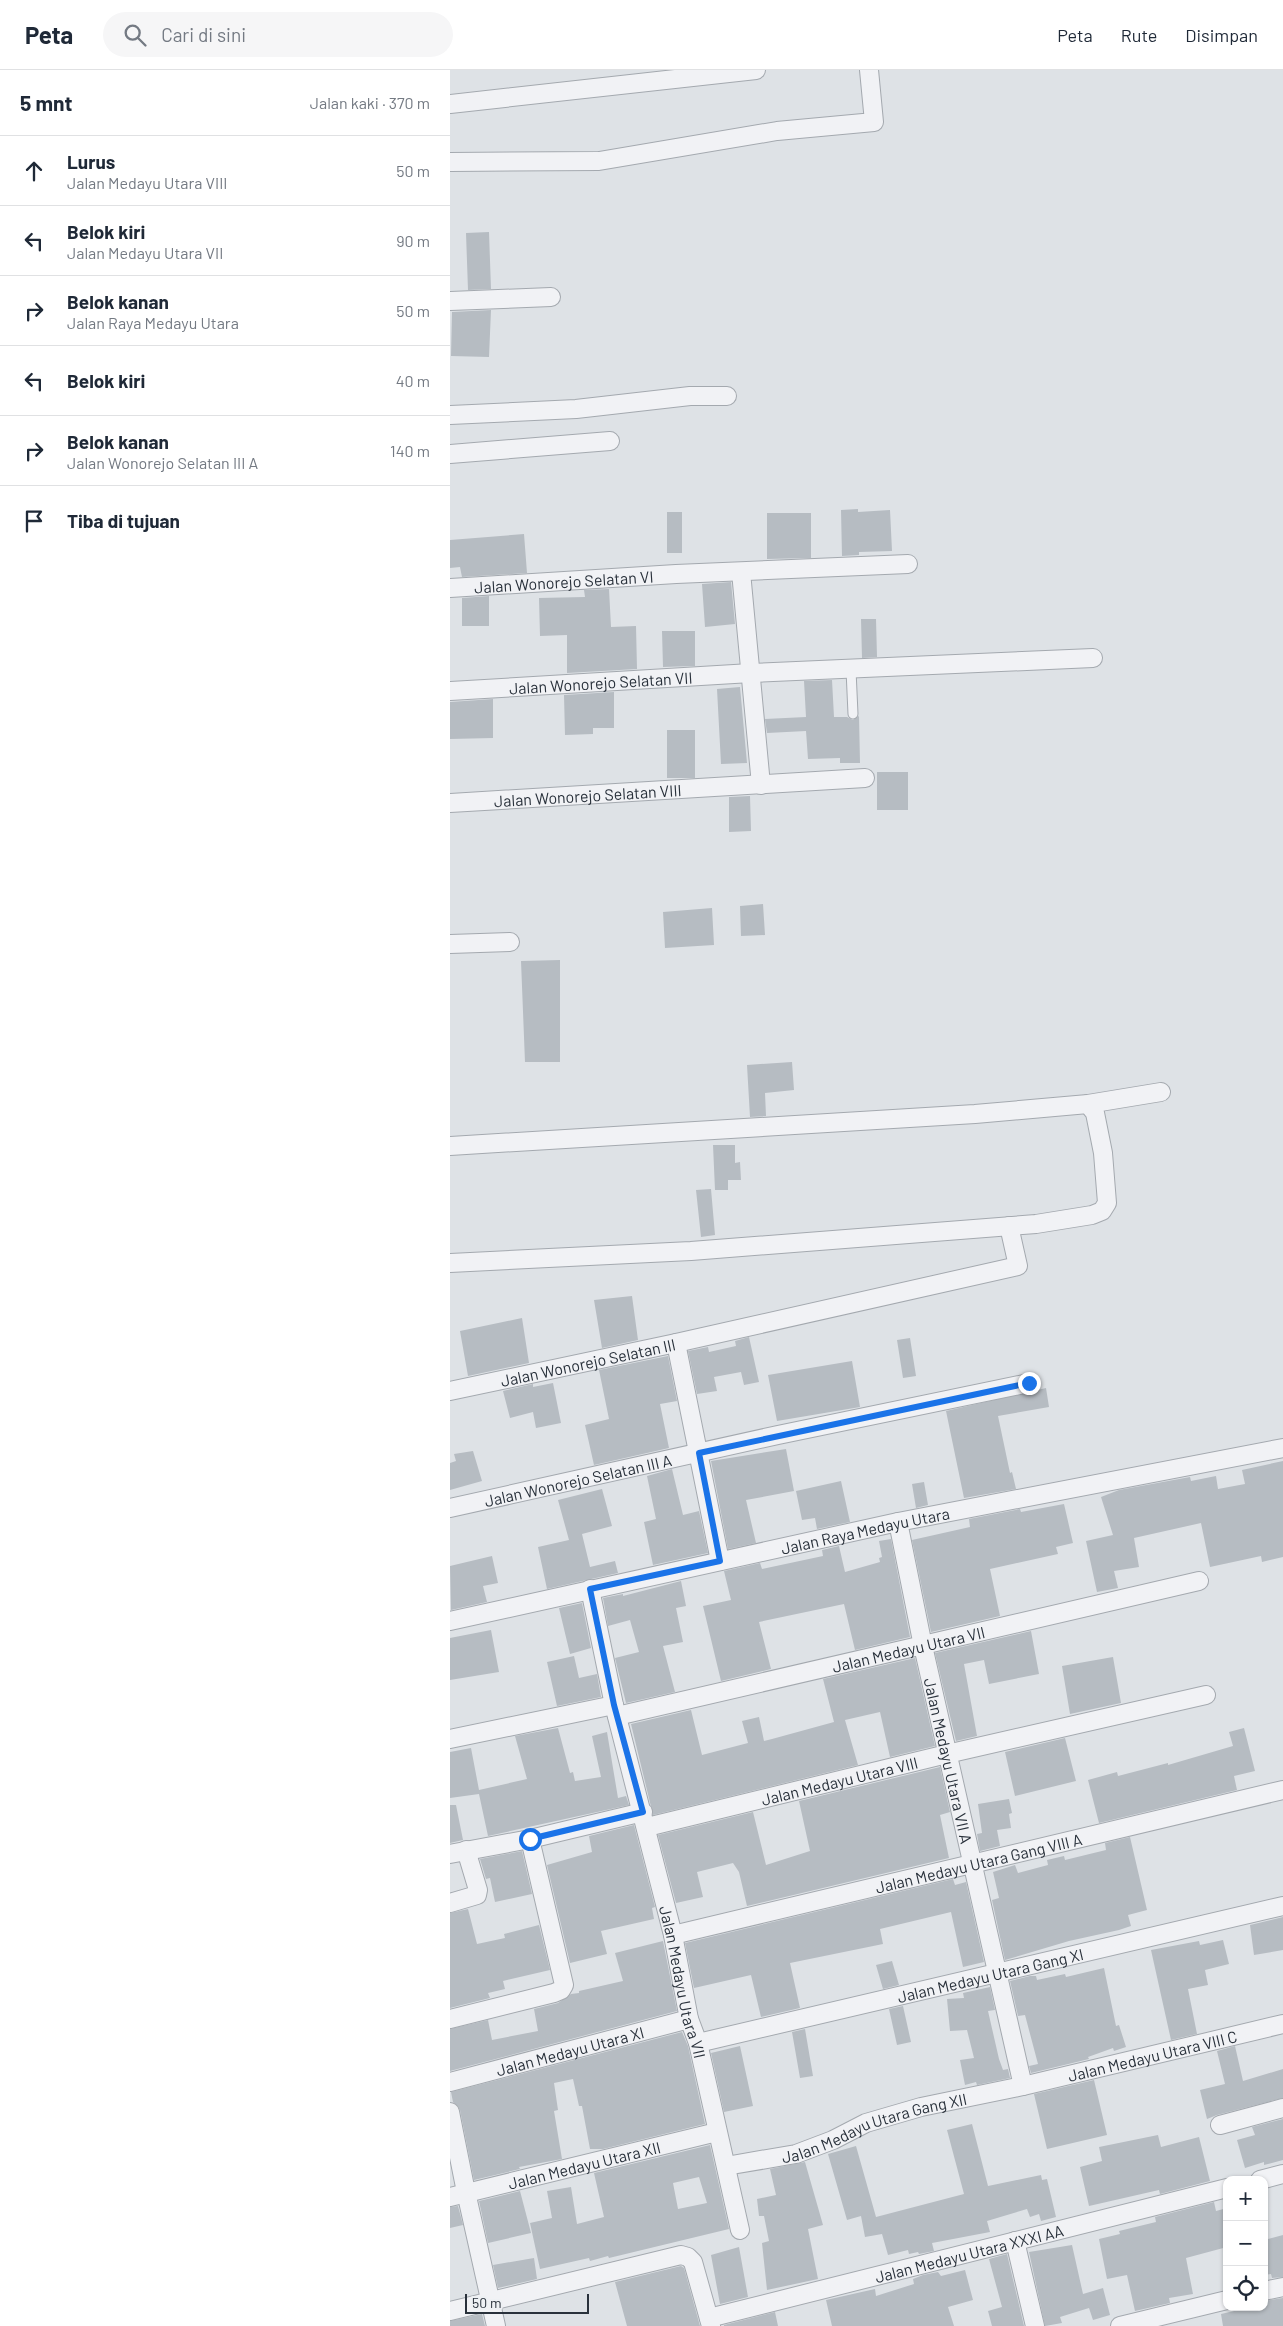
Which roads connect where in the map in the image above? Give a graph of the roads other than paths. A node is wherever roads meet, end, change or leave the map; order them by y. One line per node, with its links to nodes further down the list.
1 (756, 70): 3 (street)
2 (869, 70): 4 (street)
3 (450, 104)
4 (450, 162)
5 (551, 297): 6 (street)
6 (450, 301)
7 (727, 396): 8 (street)
8 (456, 415)
9 (610, 441): 10 (street)
10 (450, 454)
11 (908, 564): 12 (street, Jalan Wonorejo Selatan VI)
12 (741, 572): 13 (street, Jalan Wonorejo Selatan VI); 16 (street)
13 (450, 588)
14 (1093, 658): 15 (street, Jalan Wonorejo Selatan VII)
15 (851, 670): 16 (street, Jalan Wonorejo Selatan VII); 18 (lane)
16 (751, 673): 17 (street, Jalan Wonorejo Selatan VII); 20 (street)
17 (450, 691)
18 (853, 714)
19 (865, 778): 20 (street, Jalan Wonorejo Selatan VIII)
20 (761, 785): 21 (street, Jalan Wonorejo Selatan VIII)
21 (450, 803)
22 (510, 942): 23 (street)
23 (450, 944)
24 (1161, 1092): 25 (street)
25 (1088, 1104): 26 (street); 27 (street)
26 (450, 1146)
27 (1009, 1226): 28 (street); 29 (street)
28 (450, 1263)
29 (676, 1343): 31 (street, Jalan Wonorejo Selatan III); 33 (street, Jalan Wonorejo Selatan III)
30 (1029, 1383): 33 (street, Jalan Wonorejo Selatan III A)
31 (450, 1391)
32 (1283, 1448): 35 (street, Jalan Raya Medayu Utara)
33 (699, 1453): 34 (street, Jalan Wonorejo Selatan III A); 36 (street, Jalan Wonorejo Selatan III)
34 (450, 1508)
35 (898, 1522): 36 (street, Jalan Raya Medayu Utara); 40 (street, Jalan Medayu Utara VII A)
36 (720, 1561): 38 (street, Jalan Raya Medayu Utara)
37 (1199, 1580): 40 (street, Jalan Medayu Utara VII)
38 (590, 1589): 39 (street, Jalan Raya Medayu Utara); 42 (street, Jalan Medayu Utara VII)
39 (450, 1621)
40 (923, 1646): 42 (street, Jalan Medayu Utara VII); 44 (street, Jalan Medayu Utara VII A)
41 (1206, 1695): 44 (street, Jalan Medayu Utara VIII)
42 (615, 1710): 43 (street, Jalan Medayu Utara VII); 46 (street, Jalan Medayu Utara VII)
43 (450, 1739)
44 (947, 1754): 46 (street, Jalan Medayu Utara VIII); 49 (street, Jalan Medayu Utara VII A)
45 (1283, 1790): 49 (street, Jalan Medayu Utara Gang VIII A)
46 (645, 1820): 47 (street, Jalan Medayu Utara VIII); 52 (street, Jalan Medayu Utara VII)
47 (530, 1839): 48 (street, Jalan Medayu Utara VIII); 54 (street)
48 (458, 1852): 50 (street)
49 (974, 1864): 52 (street, Jalan Medayu Utara Gang VIII A); 53 (street, Jalan Medayu Utara VII A)
50 (450, 1903)
51 (1283, 1906): 53 (street, Jalan Medayu Utara Gang XI)
52 (673, 1936): 55 (street, Jalan Medayu Utara VII)
53 (997, 1972): 57 (street, Jalan Medayu Utara Gang XI); 59 (street, Jalan Medayu Utara VII A)
54 (450, 2019)
55 (689, 2019): 57 (street, Jalan Medayu Utara VII); 58 (street, Jalan Medayu Utara XI)
56 (1283, 2024): 59 (street, Jalan Medayu Utara VIII C)
57 (698, 2043): 63 (street, Jalan Medayu Utara VII)
58 (450, 2082)
59 (1022, 2086): 64 (street, Jalan Medayu Utara Gang XII)
60 (1283, 2108): 62 (street)
61 (450, 2112): 68 (street)
62 (1220, 2125)
63 (717, 2132): 64 (street, Jalan Medayu Utara VII); 68 (street, Jalan Medayu Utara XII)
64 (726, 2166): 69 (street, Jalan Medayu Utara VII)
65 (1283, 2174): 66 (street)
66 (1268, 2178)
67 (1223, 2189): 70 (street, Jalan Medayu Utara XXXI AA)
68 (458, 2194): 73 (street)
69 (740, 2230)
70 (1015, 2241): 76 (street, Jalan Medayu Utara XXXI AA); 78 (street)
71 (1283, 2287): 72 (street)
72 (1268, 2290)
73 (490, 2301): 75 (street); 76 (street); 77 (street)
74 (1223, 2301): 79 (street)
75 (450, 2311)
76 (710, 2322)
77 (496, 2326)
78 (1035, 2326)
79 (1120, 2326)

